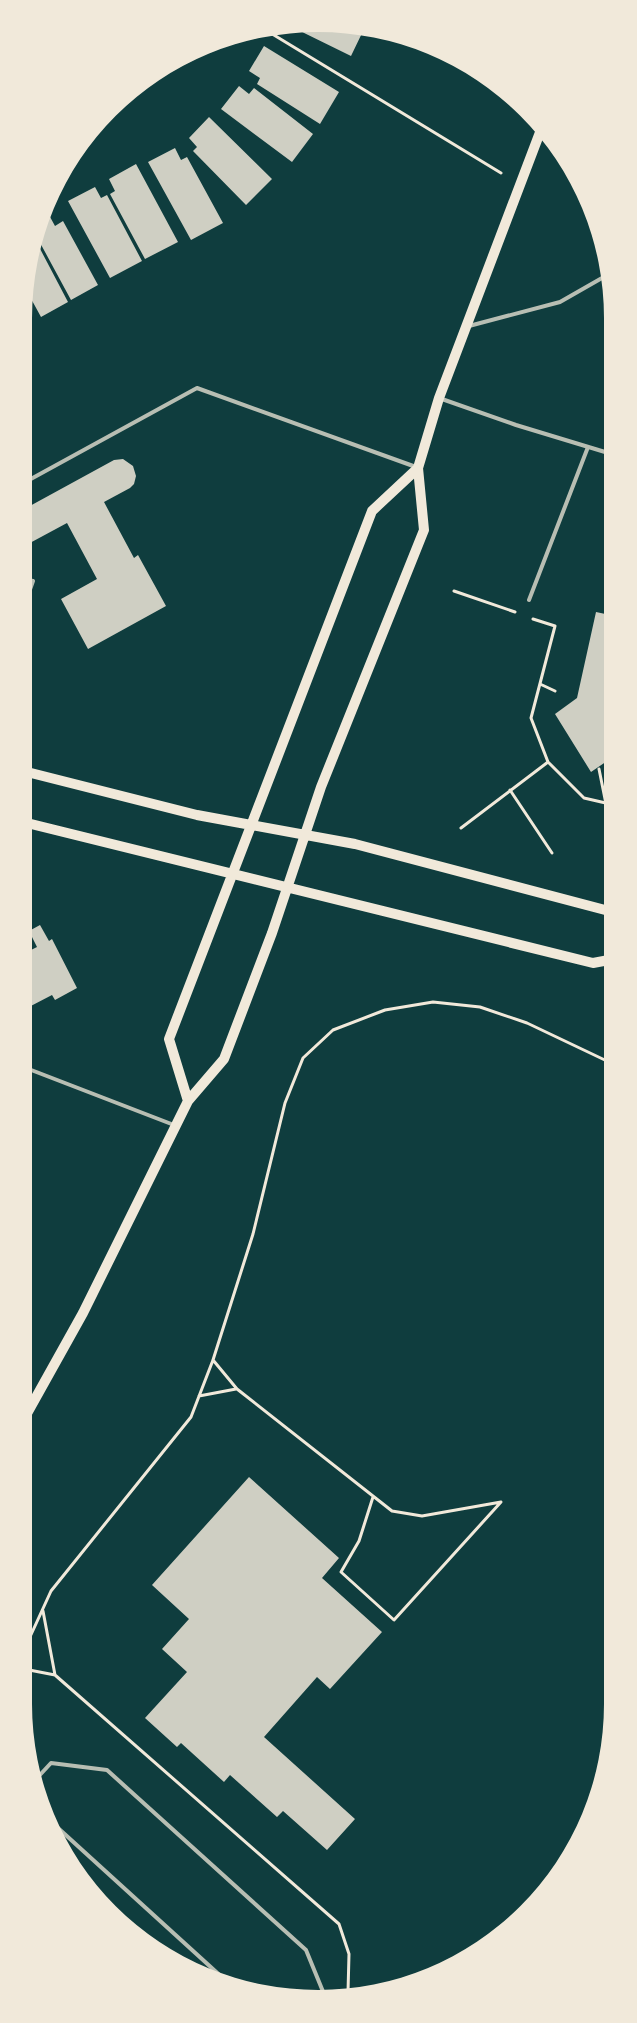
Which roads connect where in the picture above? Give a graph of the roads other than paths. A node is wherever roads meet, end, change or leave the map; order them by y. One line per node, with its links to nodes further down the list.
1 (539, 136): 3 (main road)
2 (602, 278): 3 (lane)
3 (466, 326): 4 (main road)
4 (439, 398): 5 (lane); 7 (main road)
5 (588, 447): 6 (lane); 9 (lane)
6 (604, 452)
7 (418, 468): 8 (lane); 12 (main road); 13 (main road)
8 (32, 478)
9 (529, 600)
10 (32, 773): 12 (main road)
11 (32, 824): 14 (main road)
12 (251, 825): 13 (main road); 14 (main road)
13 (304, 835): 15 (main road); 16 (main road)
14 (233, 874): 15 (main road); 19 (main road)
15 (287, 888): 17 (main road); 19 (main road)
16 (604, 910)
17 (604, 961)
18 (32, 1071): 20 (lane)
19 (188, 1101): 20 (main road)
20 (176, 1126): 21 (main road)
21 (32, 1404)
22 (41, 1774): 25 (lane)
23 (63, 1832): 24 (lane)
24 (215, 1971)
25 (322, 1990)

